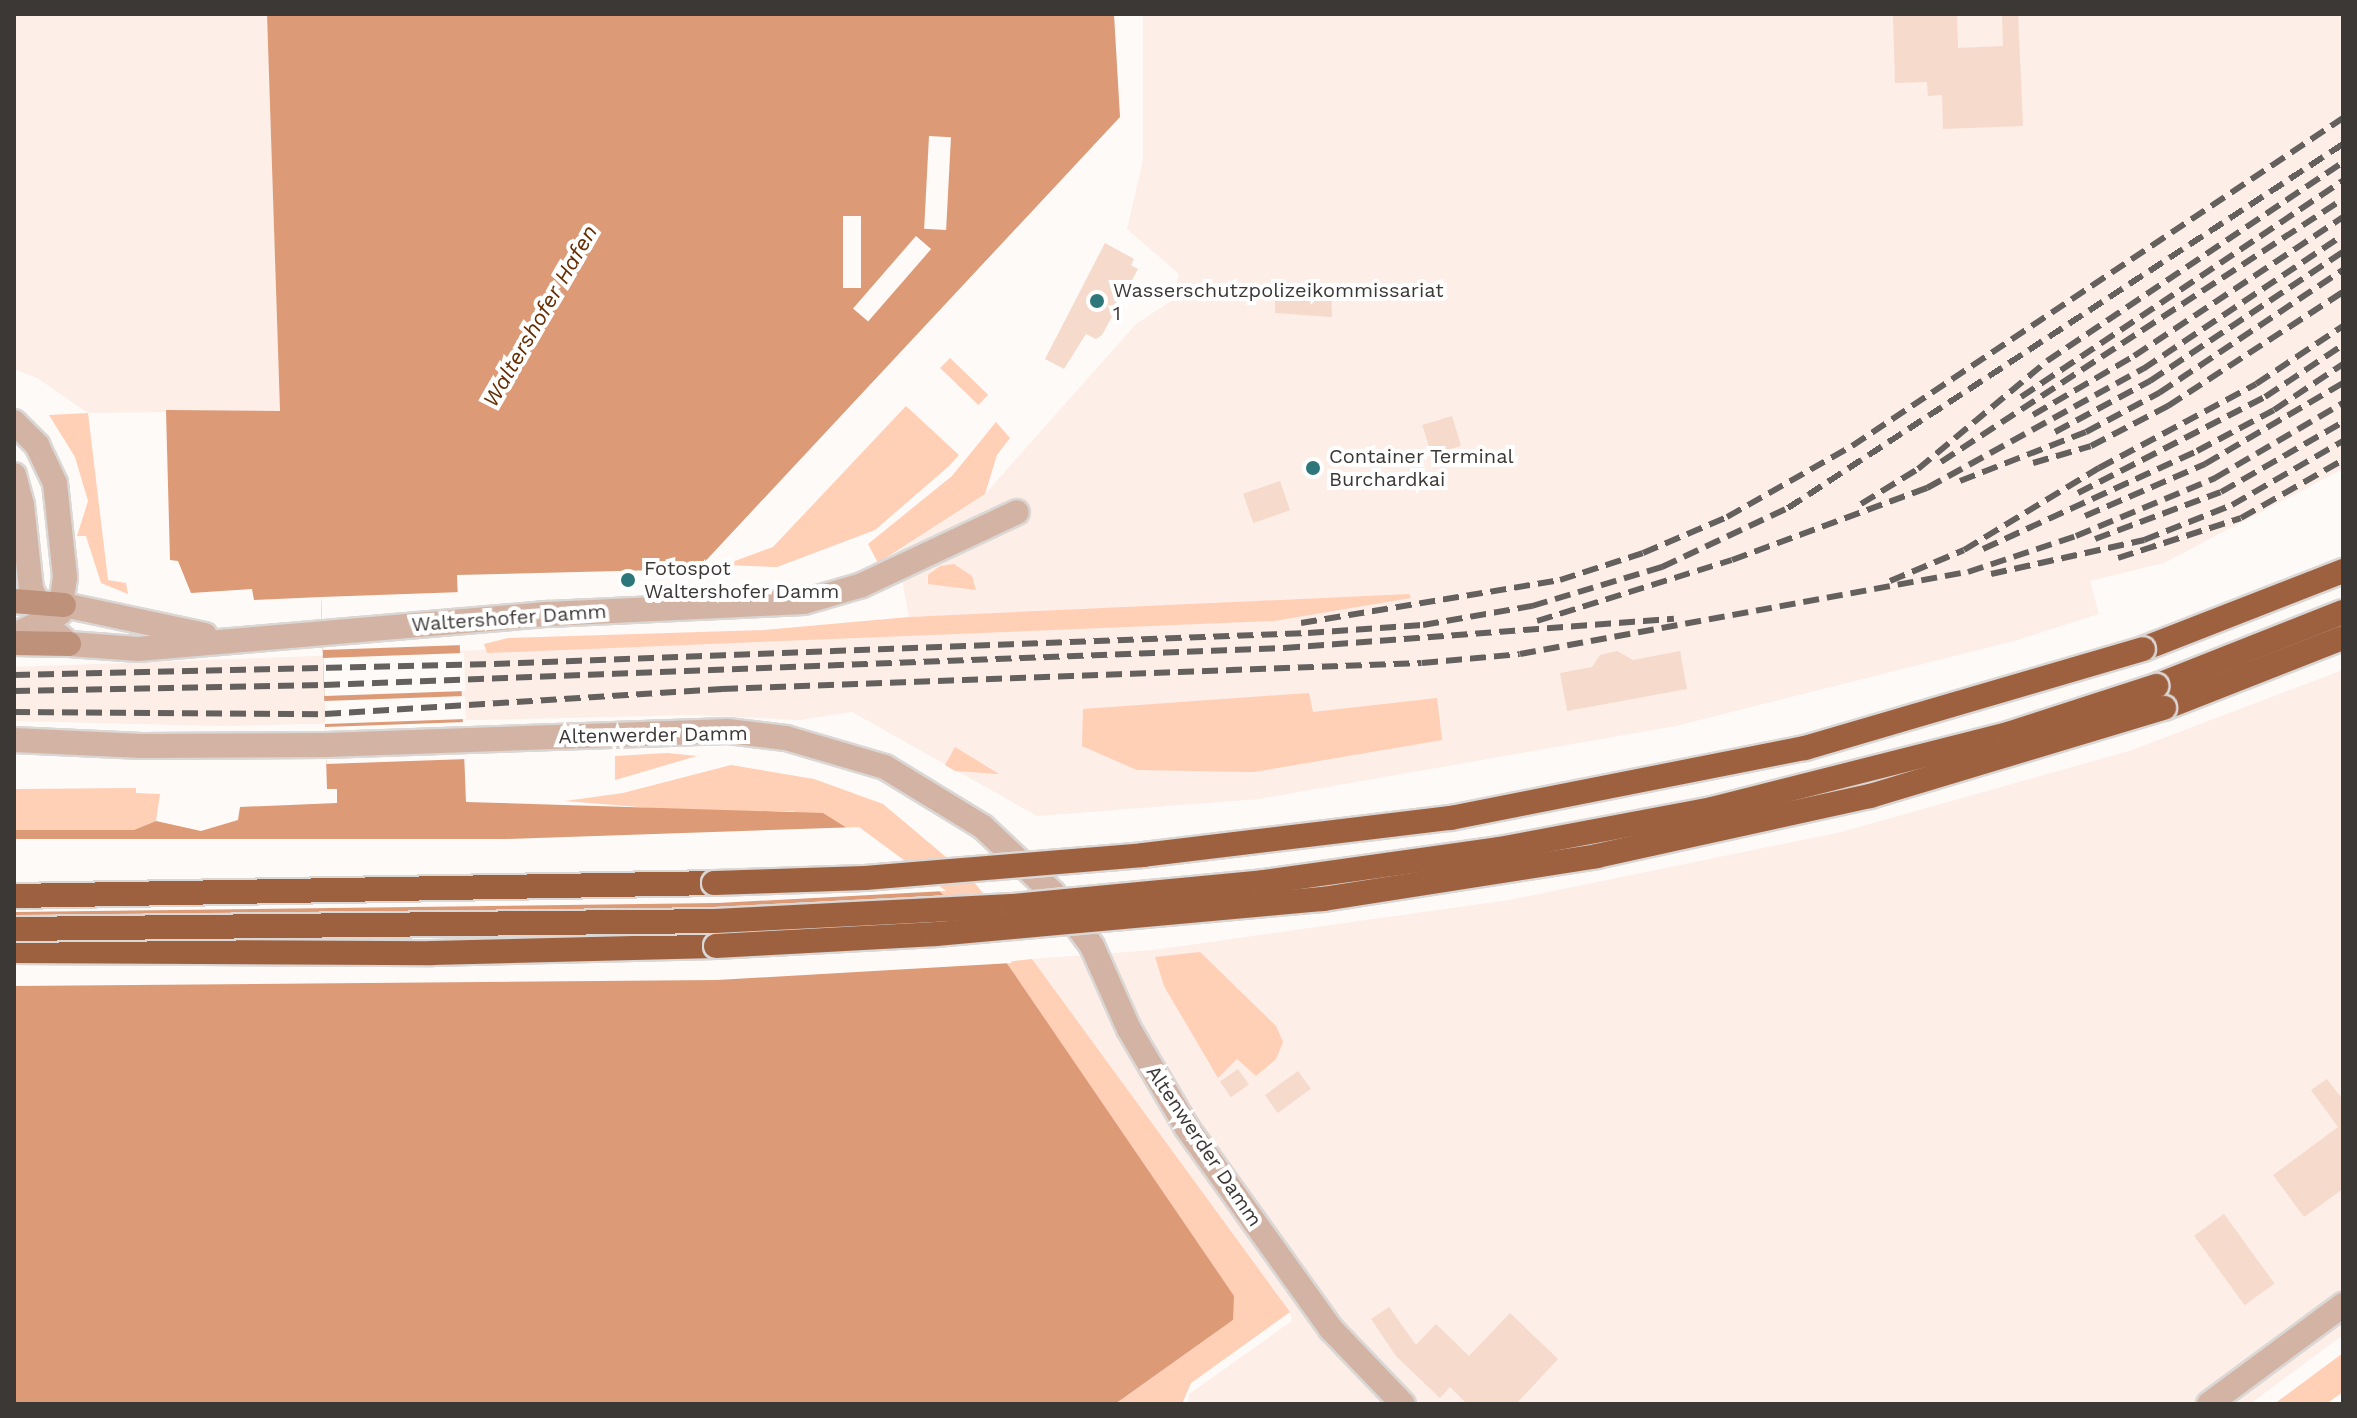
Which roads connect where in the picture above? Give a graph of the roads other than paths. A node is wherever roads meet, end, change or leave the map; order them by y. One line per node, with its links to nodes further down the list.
1 (14, 422): 7 (street)
2 (14, 475): 4 (street)
3 (1017, 512): 12 (street, Waltershofer Damm)
4 (24, 546): 6 (street); 8 (street)
5 (2343, 571): 16 (highway, bridge)
6 (14, 577)
7 (64, 605): 8 (street); 12 (street, Waltershofer Damm)
8 (32, 609): 10 (street); 14 (street)
9 (2343, 612): 17 (highway, bridge)
10 (14, 635)
11 (2343, 638): 18 (highway, bridge)
12 (223, 639): 14 (street, Waltershofer Damm)
13 (14, 643): 14 (street)
14 (69, 644)
15 (14, 740): 20 (street, Altenwerder Damm)
16 (14, 896)
17 (14, 929)
18 (14, 951)
19 (2343, 1305): 21 (street)
20 (1403, 1404)
21 (2209, 1404)

